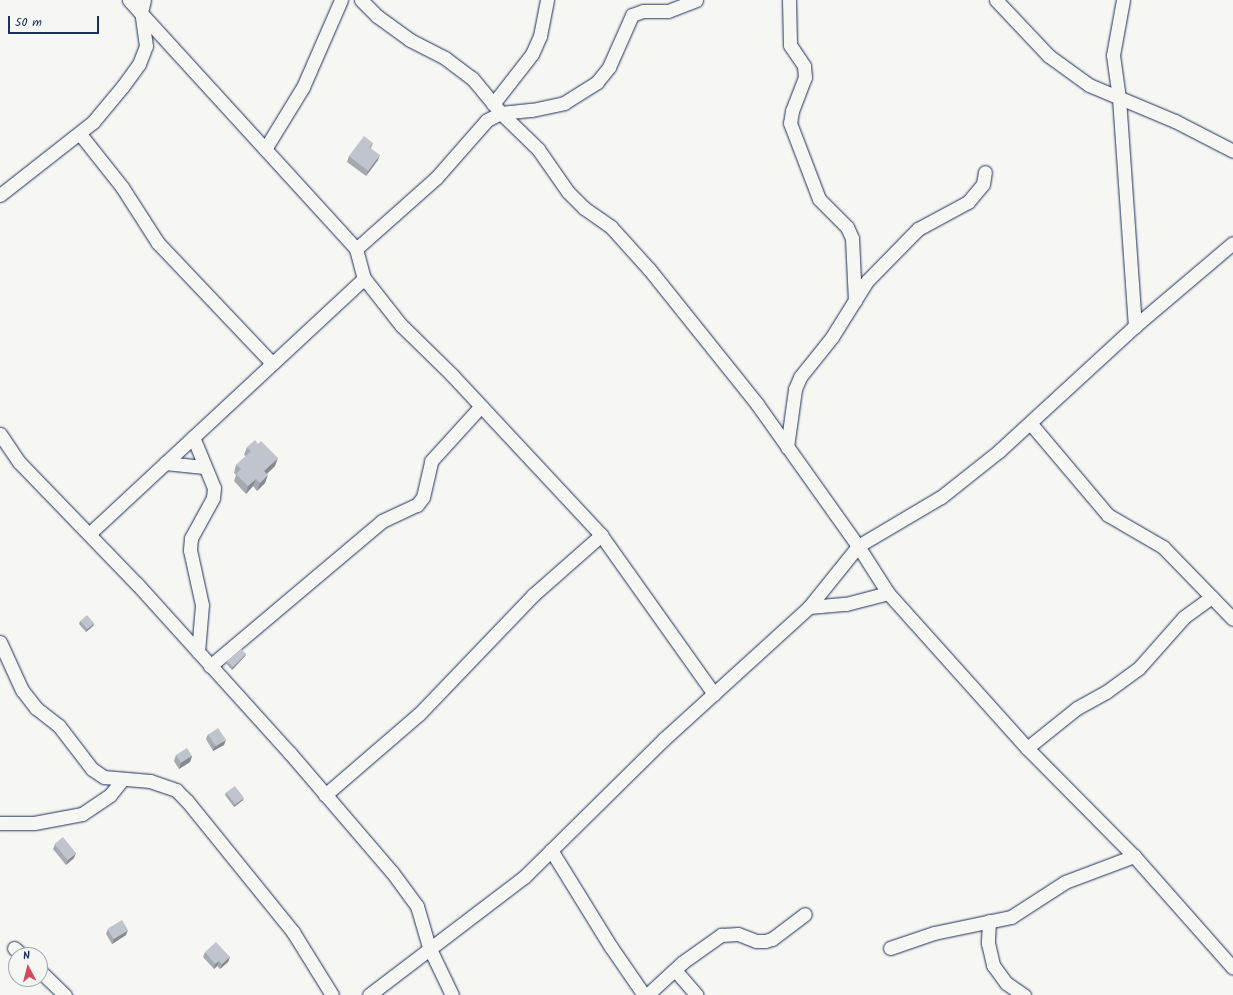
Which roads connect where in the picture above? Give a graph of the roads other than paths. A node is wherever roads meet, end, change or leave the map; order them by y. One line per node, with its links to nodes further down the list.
1 (130, 0): 9 (street)
2 (341, 0): 13 (street)
3 (361, 0): 11 (street)
4 (547, 0): 11 (street)
5 (696, 0): 11 (street)
6 (789, 0): 20 (street)
7 (996, 0): 10 (street)
8 (1123, 0): 10 (street)
9 (142, 6): 12 (street); 13 (street)
10 (1119, 98): 14 (street); 21 (street)
11 (497, 108): 18 (street); 27 (street)
12 (80, 134): 16 (street); 22 (street)
13 (265, 149): 18 (street)
14 (1233, 151)
15 (985, 172): 20 (street)
16 (0, 195)
17 (1233, 243): 21 (street)
18 (356, 249): 19 (street)
19 (364, 278): 22 (street); 23 (street)
20 (855, 301): 27 (street)
21 (1135, 326): 24 (street)
22 (272, 363): 26 (street)
23 (481, 406): 31 (street); 39 (street)
24 (1031, 424): 32 (street); 34 (street)
25 (0, 434): 30 (street)
26 (193, 437): 28 (street); 29 (street)
27 (787, 447): 32 (street)
28 (165, 463): 29 (street); 30 (street)
29 (204, 467): 38 (street)
30 (90, 533): 38 (street)
31 (601, 535): 40 (street); 43 (street)
32 (858, 546): 33 (street); 35 (street)
33 (888, 593): 35 (street); 41 (street)
34 (1212, 597): 36 (street); 41 (street)
35 (809, 606): 40 (street)
36 (1233, 619)
37 (0, 642): 42 (street)
38 (198, 652): 39 (street)
39 (210, 666): 43 (street)
40 (714, 694): 45 (street)
41 (1027, 748): 46 (street)
42 (122, 780): 44 (street); 55 (street)
43 (325, 795): 49 (street)
44 (0, 823)
45 (551, 850): 49 (street); 58 (street)
46 (1134, 856): 48 (street); 51 (street)
47 (806, 914): 52 (street)
48 (989, 921): 50 (street); 60 (street)
49 (429, 947): 56 (street); 57 (street)
50 (890, 948)
51 (1233, 968)
52 (674, 970): 58 (street); 59 (street)
53 (48, 979): 54 (street)
54 (65, 995)
55 (332, 995)
56 (369, 995)
57 (452, 995)
58 (645, 995)
59 (697, 995)
60 (1024, 995)

